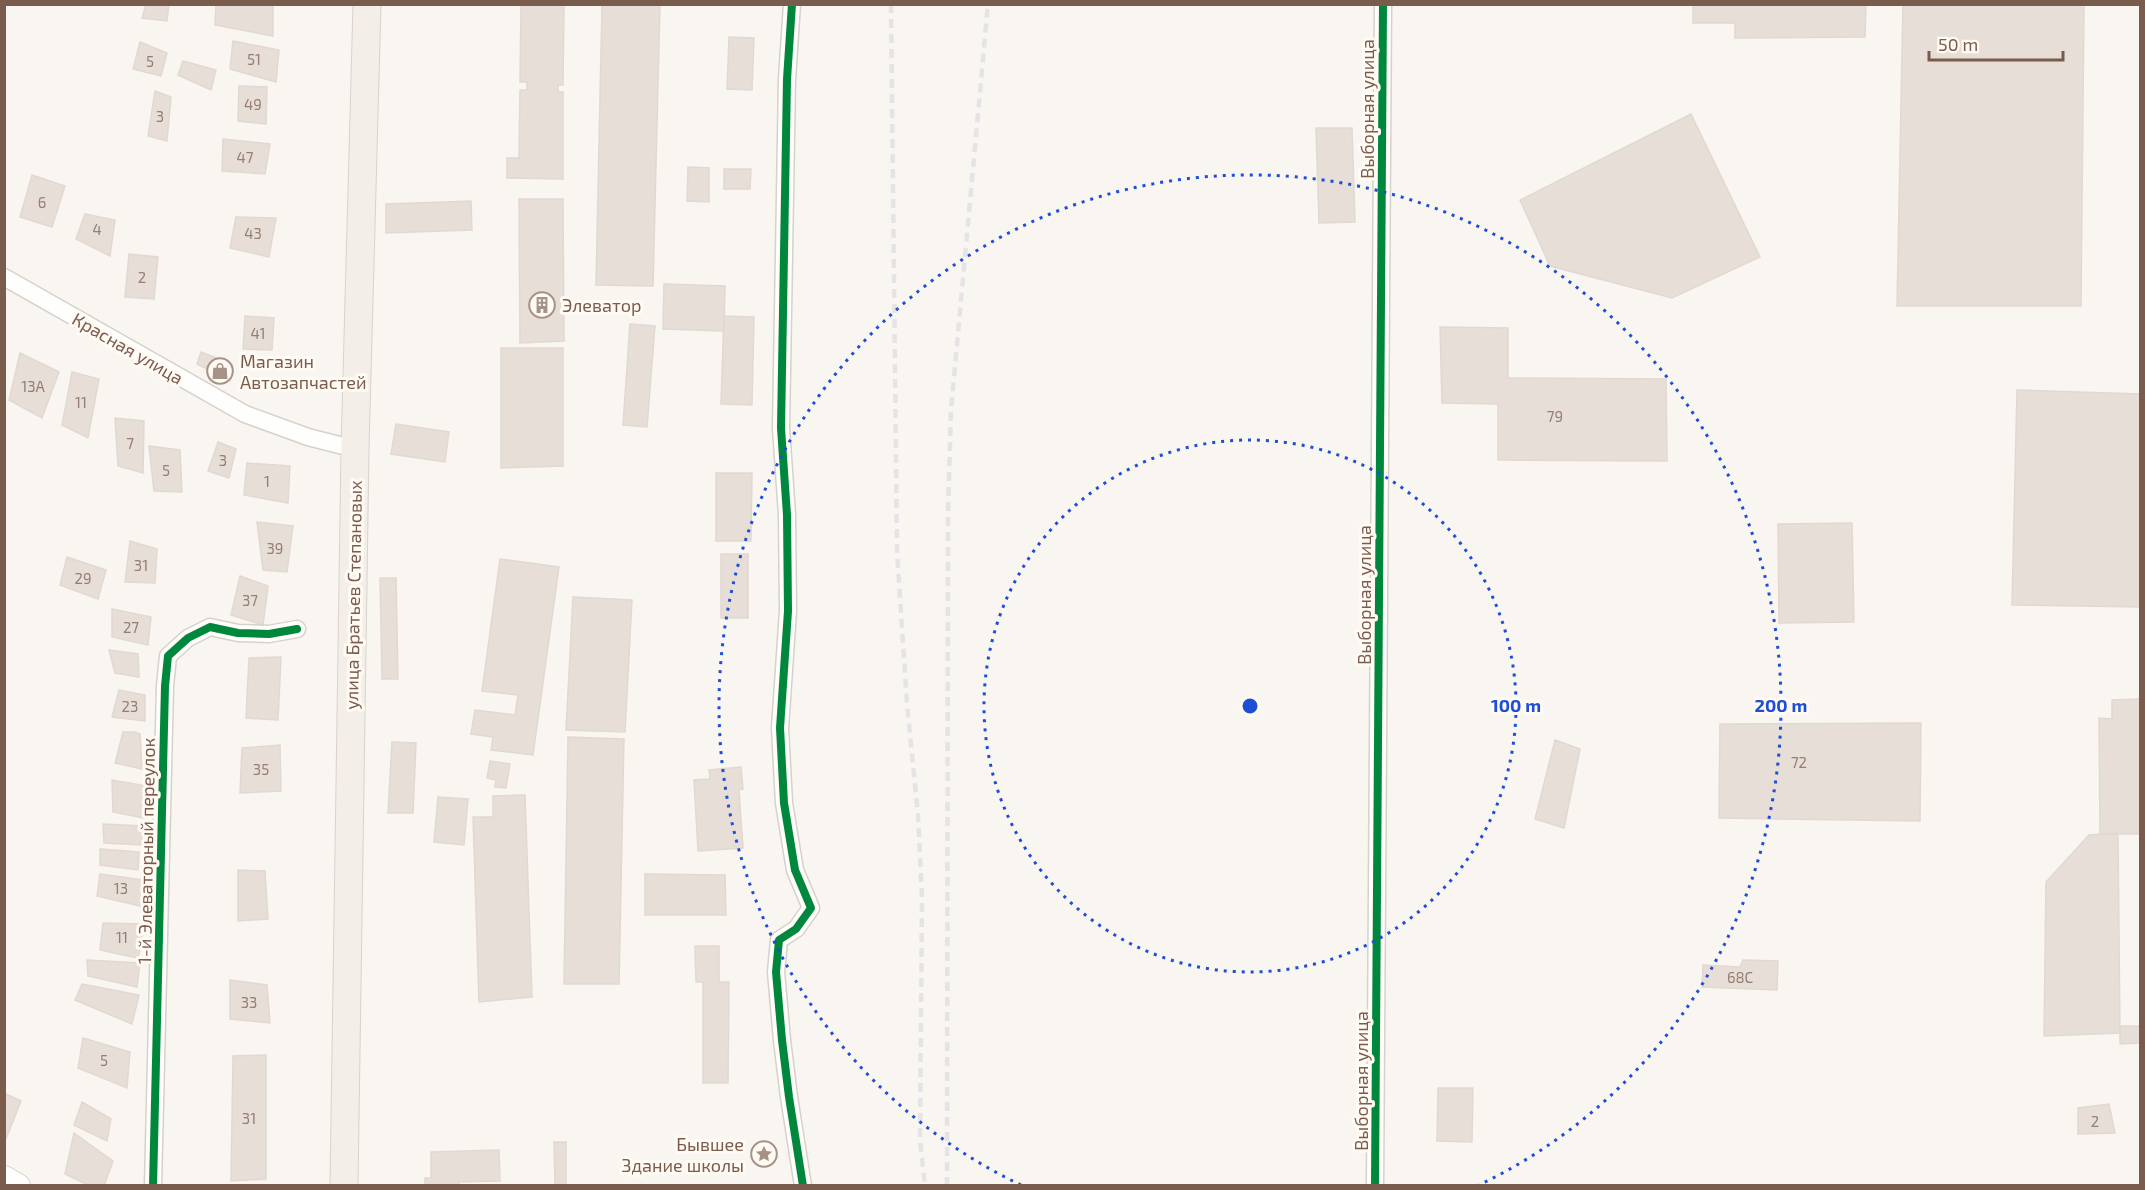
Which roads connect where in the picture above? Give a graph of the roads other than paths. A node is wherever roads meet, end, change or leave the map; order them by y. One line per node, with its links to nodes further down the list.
1 (367, 4): 5 (main road, улица Братьев Степановых)
2 (792, 4): 11 (street)
3 (1383, 4): 12 (street, Выборная улица)
4 (4, 277): 5 (street, Красная улица)
5 (355, 449): 10 (main road, улица Братьев Степановых)
6 (297, 629): 9 (street, 1-й Элеваторный переулок)
7 (4, 1178): 8 (main road)
8 (18, 1185)
9 (153, 1185)
10 (344, 1185)
11 (803, 1185)
12 (1375, 1185)

